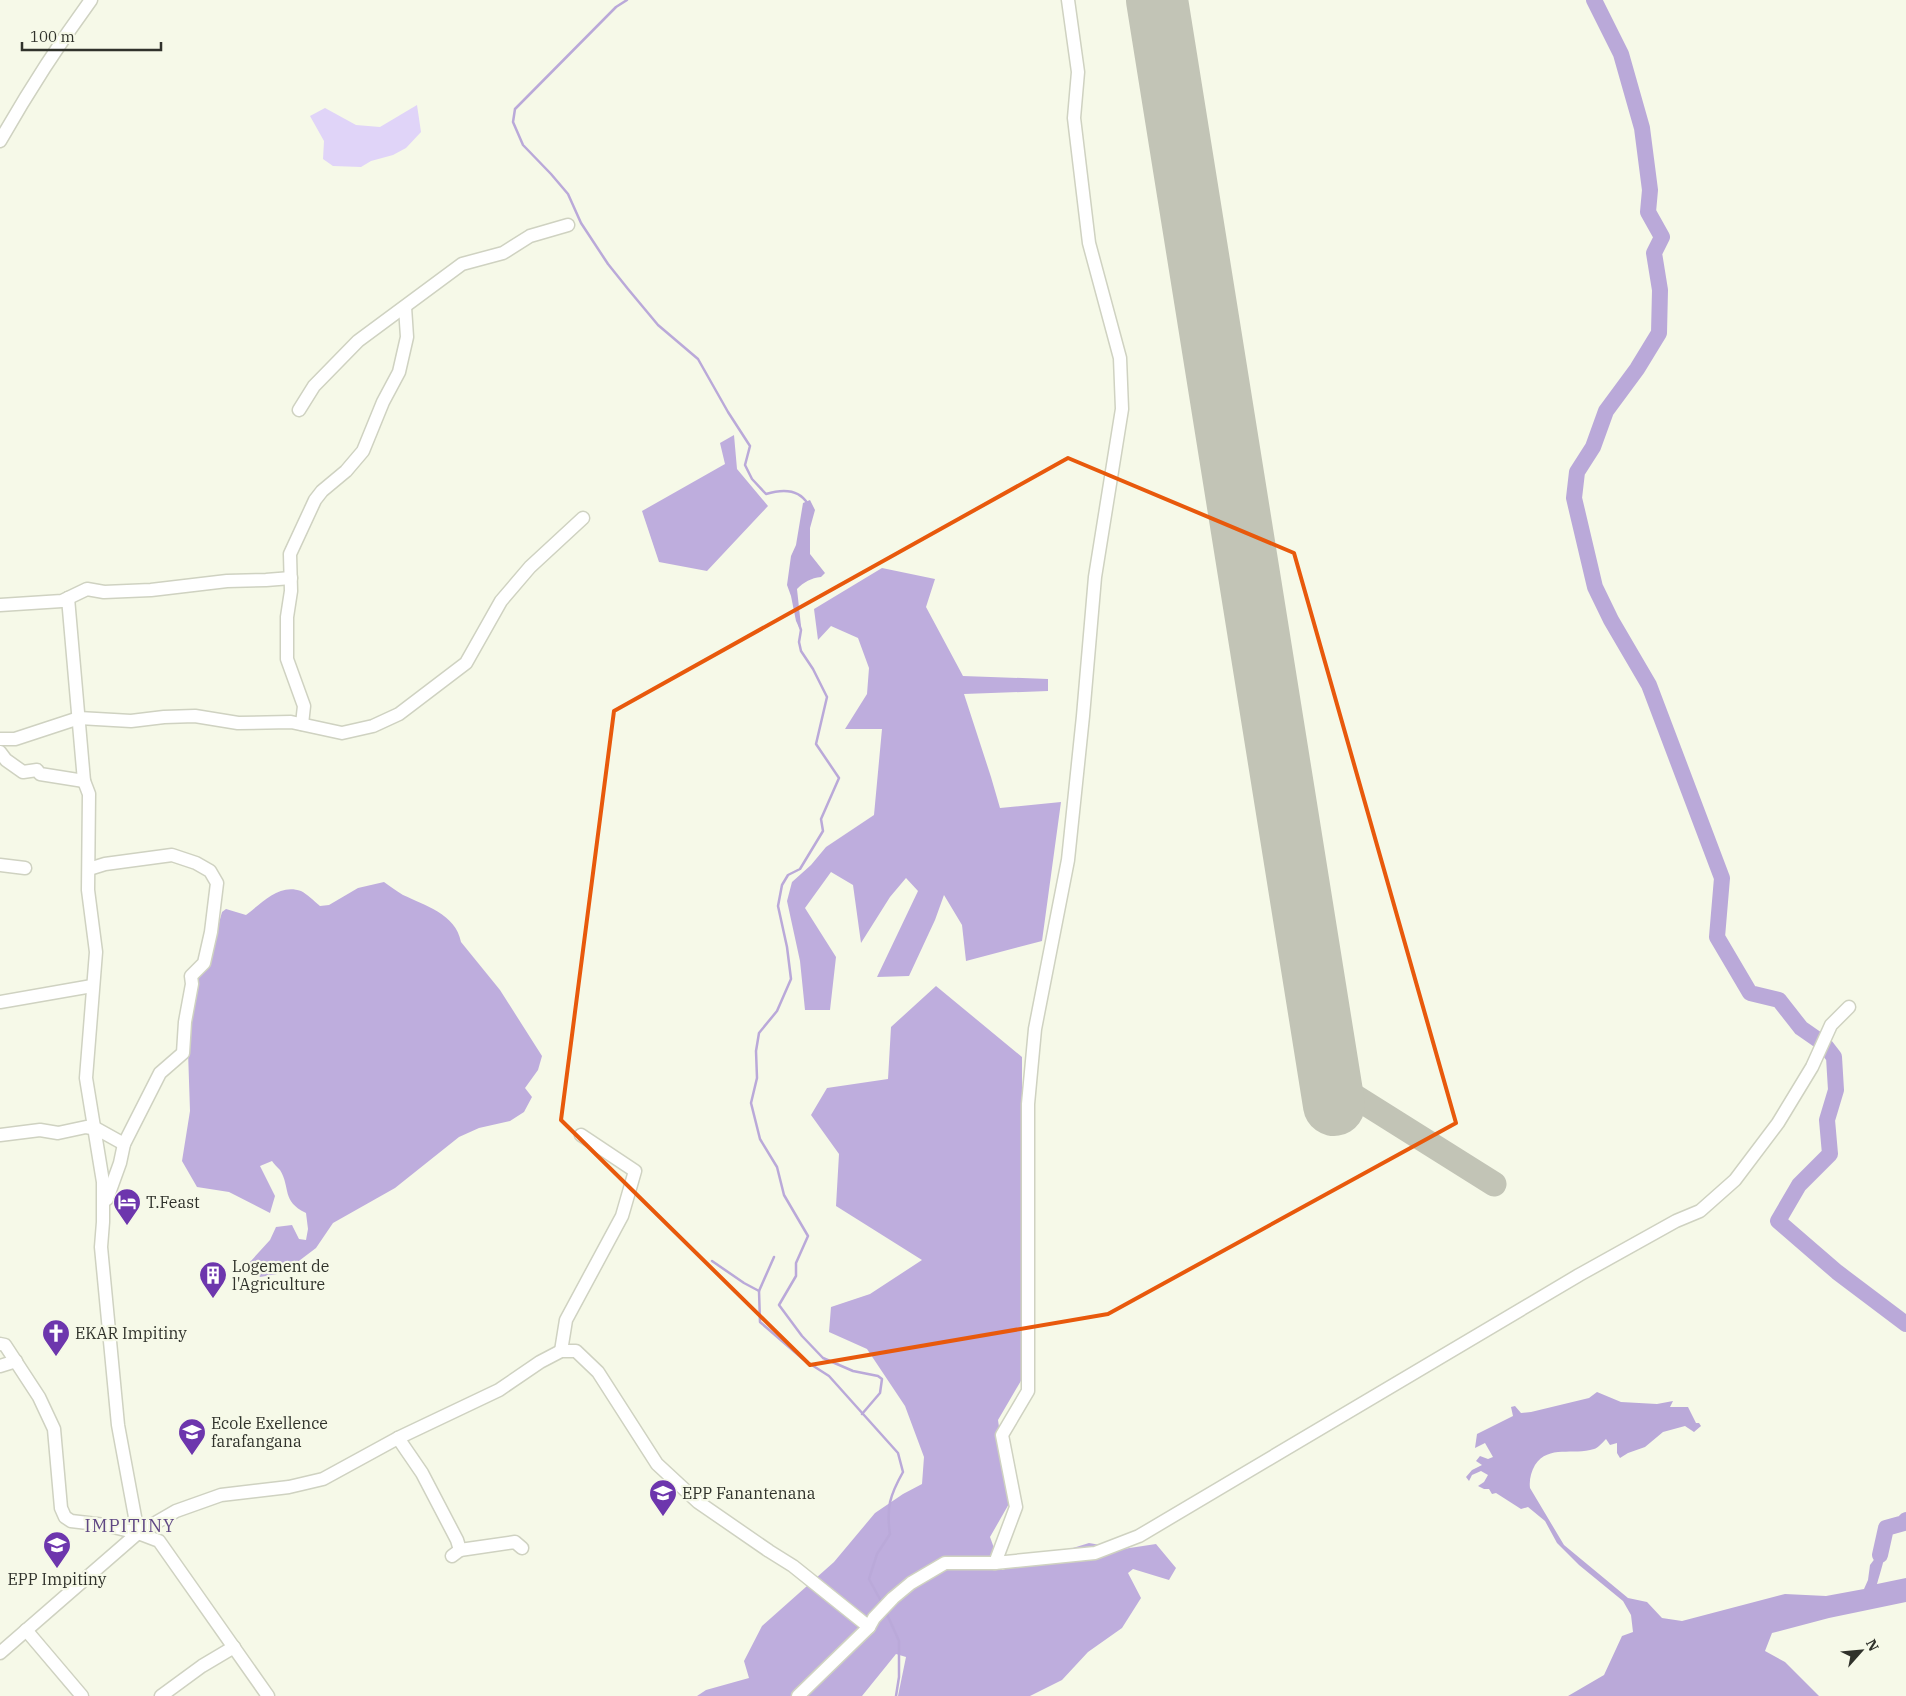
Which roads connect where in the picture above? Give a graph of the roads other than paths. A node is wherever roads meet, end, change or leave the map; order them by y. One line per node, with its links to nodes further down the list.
1 (91, 0): 3 (street)
2 (1068, 0): 34 (street)
3 (0, 141)
4 (568, 225): 5 (street)
5 (405, 307): 6 (street); 8 (street)
6 (299, 410)
7 (583, 518): 12 (street)
8 (291, 578): 9 (street); 12 (street)
9 (68, 598): 10 (street); 11 (street)
10 (0, 605)
11 (79, 718): 12 (street); 13 (street); 15 (street)
12 (302, 724)
13 (0, 739)
14 (0, 752): 15 (street)
15 (84, 781): 18 (street)
16 (0, 865): 17 (street)
17 (25, 868)
18 (89, 869): 19 (street); 25 (street)
19 (92, 986): 20 (street); 22 (street)
20 (0, 1002)
21 (1849, 1007): 34 (street)
22 (96, 1129): 23 (street); 25 (street); 26 (street)
23 (0, 1135)
24 (582, 1135): 28 (street)
25 (124, 1144): 26 (street)
26 (103, 1209): 32 (street)
27 (0, 1344): 29 (street)
28 (560, 1351): 31 (street); 35 (street)
29 (16, 1361): 30 (street); 32 (street)
30 (0, 1366)
31 (398, 1438): 32 (street); 33 (street)
32 (138, 1533): 36 (street); 37 (street)
33 (522, 1548)
34 (995, 1563): 35 (street)
35 (871, 1622): 42 (street)
36 (26, 1630): 38 (street); 39 (street)
37 (234, 1647): 40 (street); 41 (street)
38 (0, 1653)
39 (82, 1696)
40 (162, 1696)
41 (268, 1696)
42 (798, 1696)

